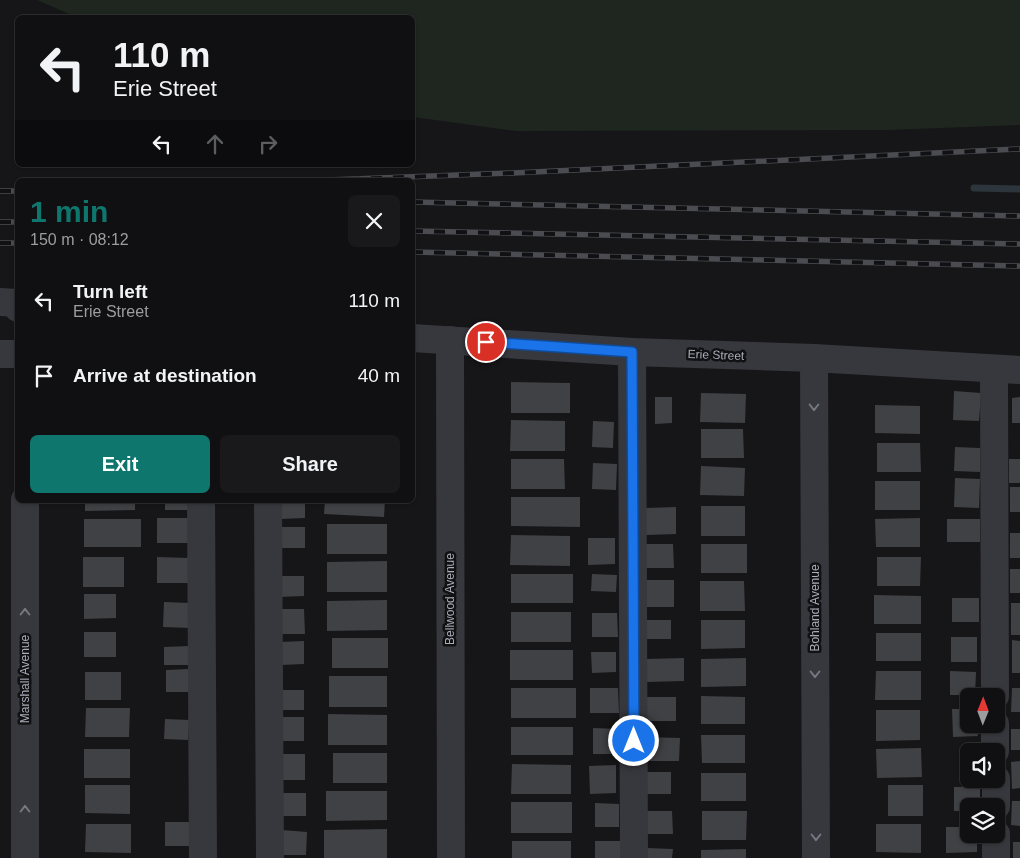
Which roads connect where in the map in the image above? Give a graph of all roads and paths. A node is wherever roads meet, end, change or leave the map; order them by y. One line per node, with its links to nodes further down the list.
1 (0, 302): 2 (street)
2 (15, 303)
3 (415, 338): 4 (street, Erie Street)
4 (450, 340): 5 (street, Erie Street); 18 (street, Bellwood Avenue)
5 (632, 352): 8 (street, Erie Street); 19 (street)
6 (0, 354): 7 (street)
7 (15, 354)
8 (814, 358): 9 (street, Erie Street); 20 (street, Bohland Avenue, one-way to 20)
9 (1007, 369): 13 (street)
10 (25, 503): 15 (street, Marshall Avenue, one-way to 10)
11 (201, 503): 16 (street)
12 (268, 503): 17 (street)
13 (995, 688)
14 (996, 843): 21 (street)
15 (24, 858)
16 (203, 858)
17 (270, 858)
18 (451, 858)
19 (634, 858)
20 (816, 858)
21 (996, 858)

